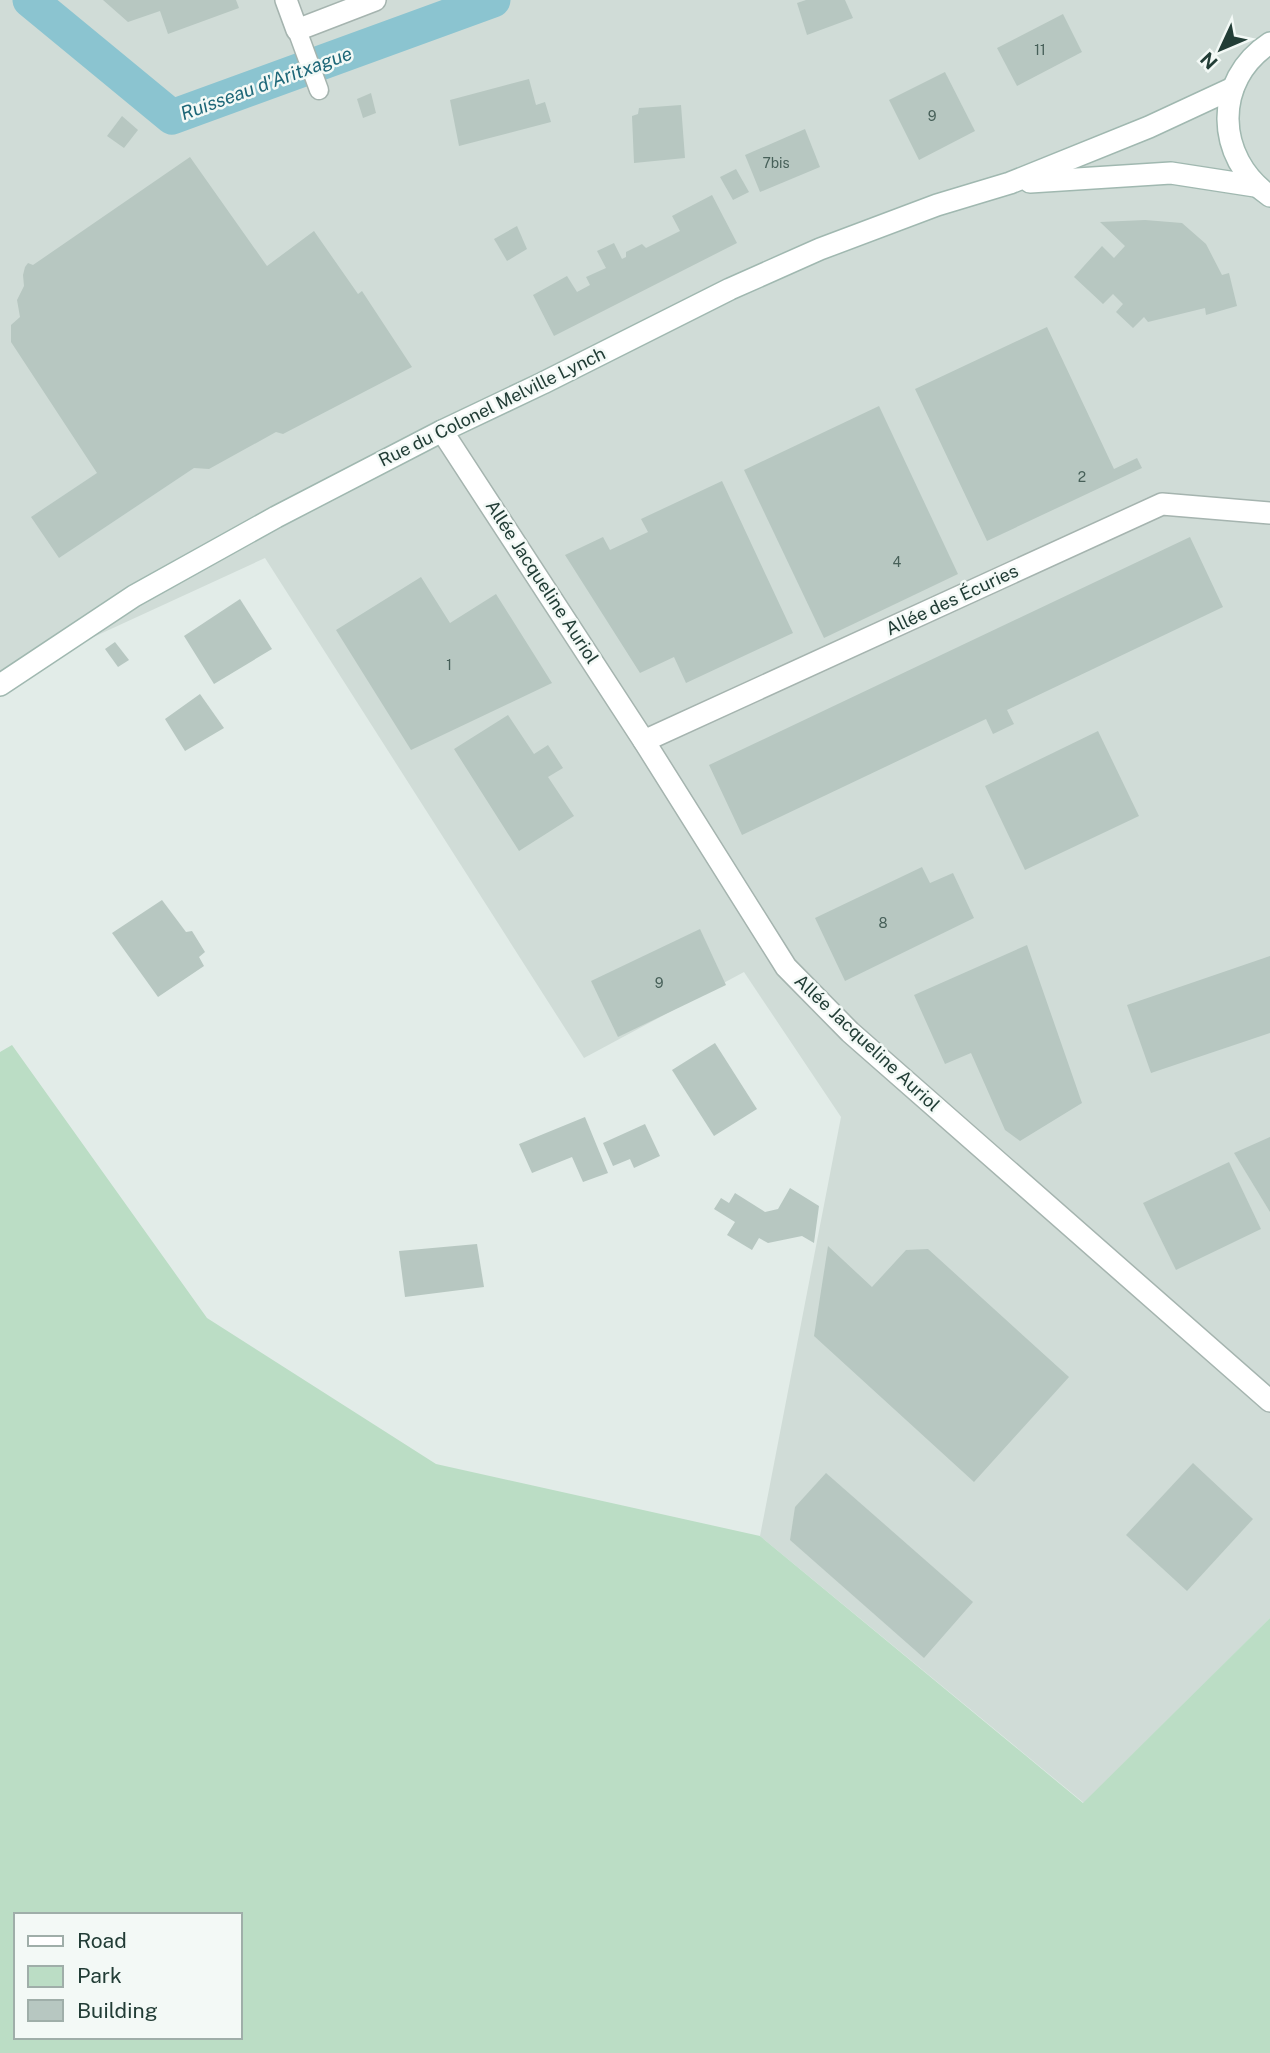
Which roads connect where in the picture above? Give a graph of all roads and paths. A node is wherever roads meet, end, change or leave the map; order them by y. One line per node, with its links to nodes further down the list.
1 (286, 0): 3 (street)
2 (374, 0): 3 (street)
3 (300, 40): 6 (lane)
4 (1270, 43): 5 (street)
5 (1233, 88): 7 (street, Rue du Colonel Melville Lynch); 8 (street)
6 (319, 90)
7 (1010, 183): 8 (street, Rue du Colonel Melville Lynch); 9 (street, Rue du Colonel Melville Lynch)
8 (1263, 191)
9 (442, 430): 11 (street, Rue du Colonel Melville Lynch); 12 (street, Allée Jacqueline Auriol)
10 (1270, 513): 12 (street, Allée des Écuries)
11 (0, 685)
12 (644, 741): 13 (street, Allée Jacqueline Auriol)
13 (1270, 1401)

